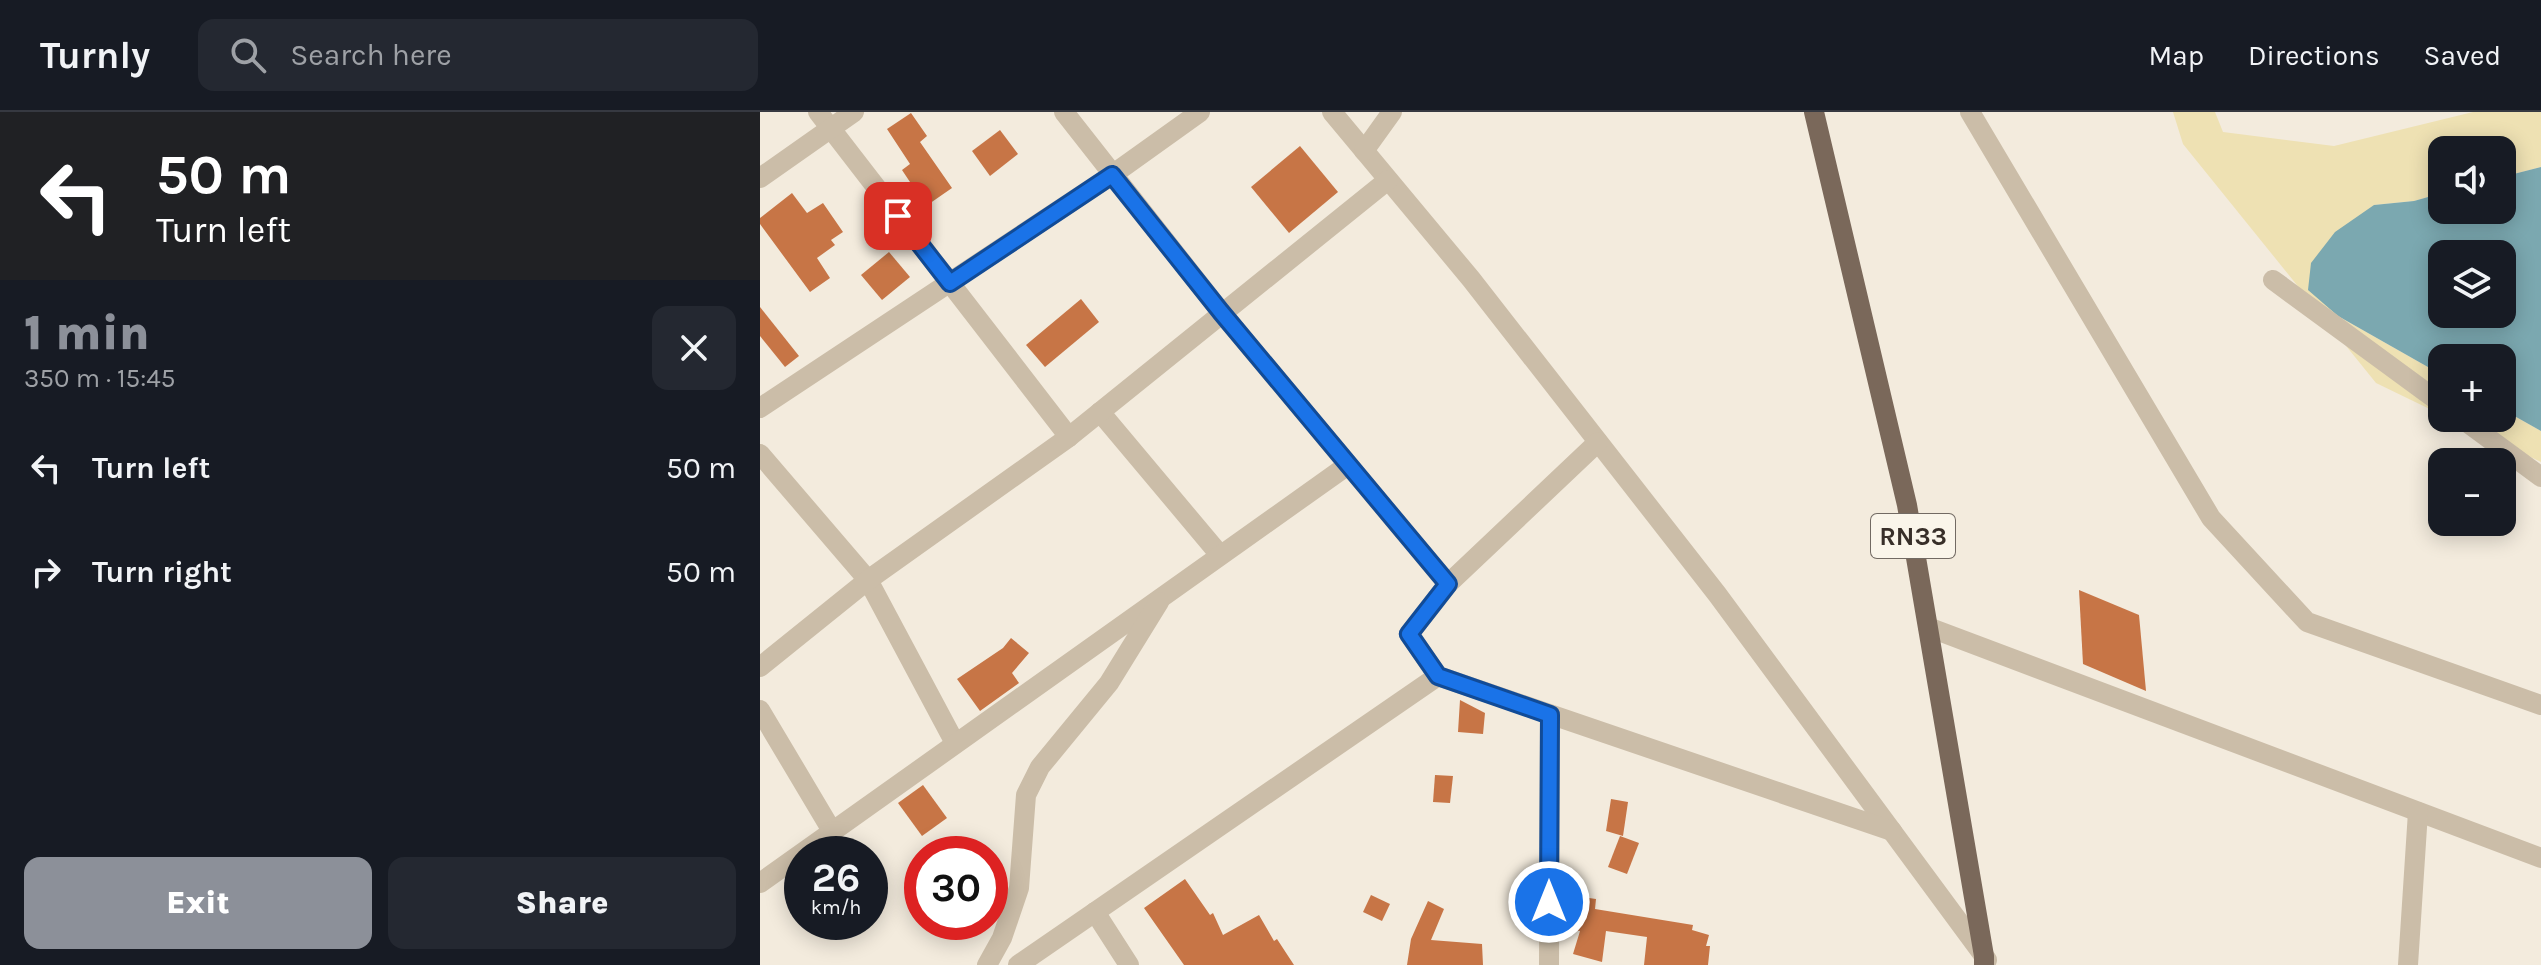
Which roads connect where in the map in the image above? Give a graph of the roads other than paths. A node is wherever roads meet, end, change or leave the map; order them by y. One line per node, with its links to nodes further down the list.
1 (854, 112): 8 (street)
2 (1064, 112): 10 (street)
3 (1200, 112): 10 (street)
4 (1332, 112): 9 (street)
5 (1392, 112): 9 (street)
6 (1814, 112): 29 (main road, RN33)
7 (1970, 112): 32 (street)
8 (824, 120): 11 (street); 14 (street)
9 (1364, 151): 12 (street)
10 (1112, 175): 14 (street); 15 (street)
11 (760, 178)
12 (1388, 180): 15 (street); 21 (street)
13 (2273, 280): 16 (street)
14 (950, 283): 17 (street); 20 (street)
15 (1221, 312): 18 (street); 23 (street)
16 (2428, 394)
17 (760, 408)
18 (1100, 412): 20 (street); 25 (street)
19 (2480, 432): 24 (street)
20 (1069, 437): 26 (street)
21 (1598, 442): 27 (street); 38 (street)
22 (760, 454): 26 (street)
23 (1348, 465): 25 (street); 27 (street)
24 (2541, 477)
25 (1220, 555): 28 (street)
26 (868, 580): 30 (street); 35 (street)
27 (1448, 584): 31 (street)
28 (1161, 597): 35 (street); 43 (street)
29 (1928, 627): 36 (street); 42 (main road, RN33)
30 (760, 667)
31 (1438, 676): 34 (street); 41 (street)
32 (2541, 705)
33 (760, 710): 37 (street)
34 (1550, 715): 38 (street); 46 (street)
35 (955, 743): 37 (street)
36 (2418, 812): 39 (street); 47 (street)
37 (832, 831): 40 (street)
38 (1892, 831): 42 (street)
39 (2541, 858)
40 (760, 883)
41 (1095, 912): 44 (street); 45 (street)
42 (1986, 962)
43 (987, 965)
44 (1018, 965)
45 (1129, 965)
46 (1549, 965)
47 (2408, 965)

